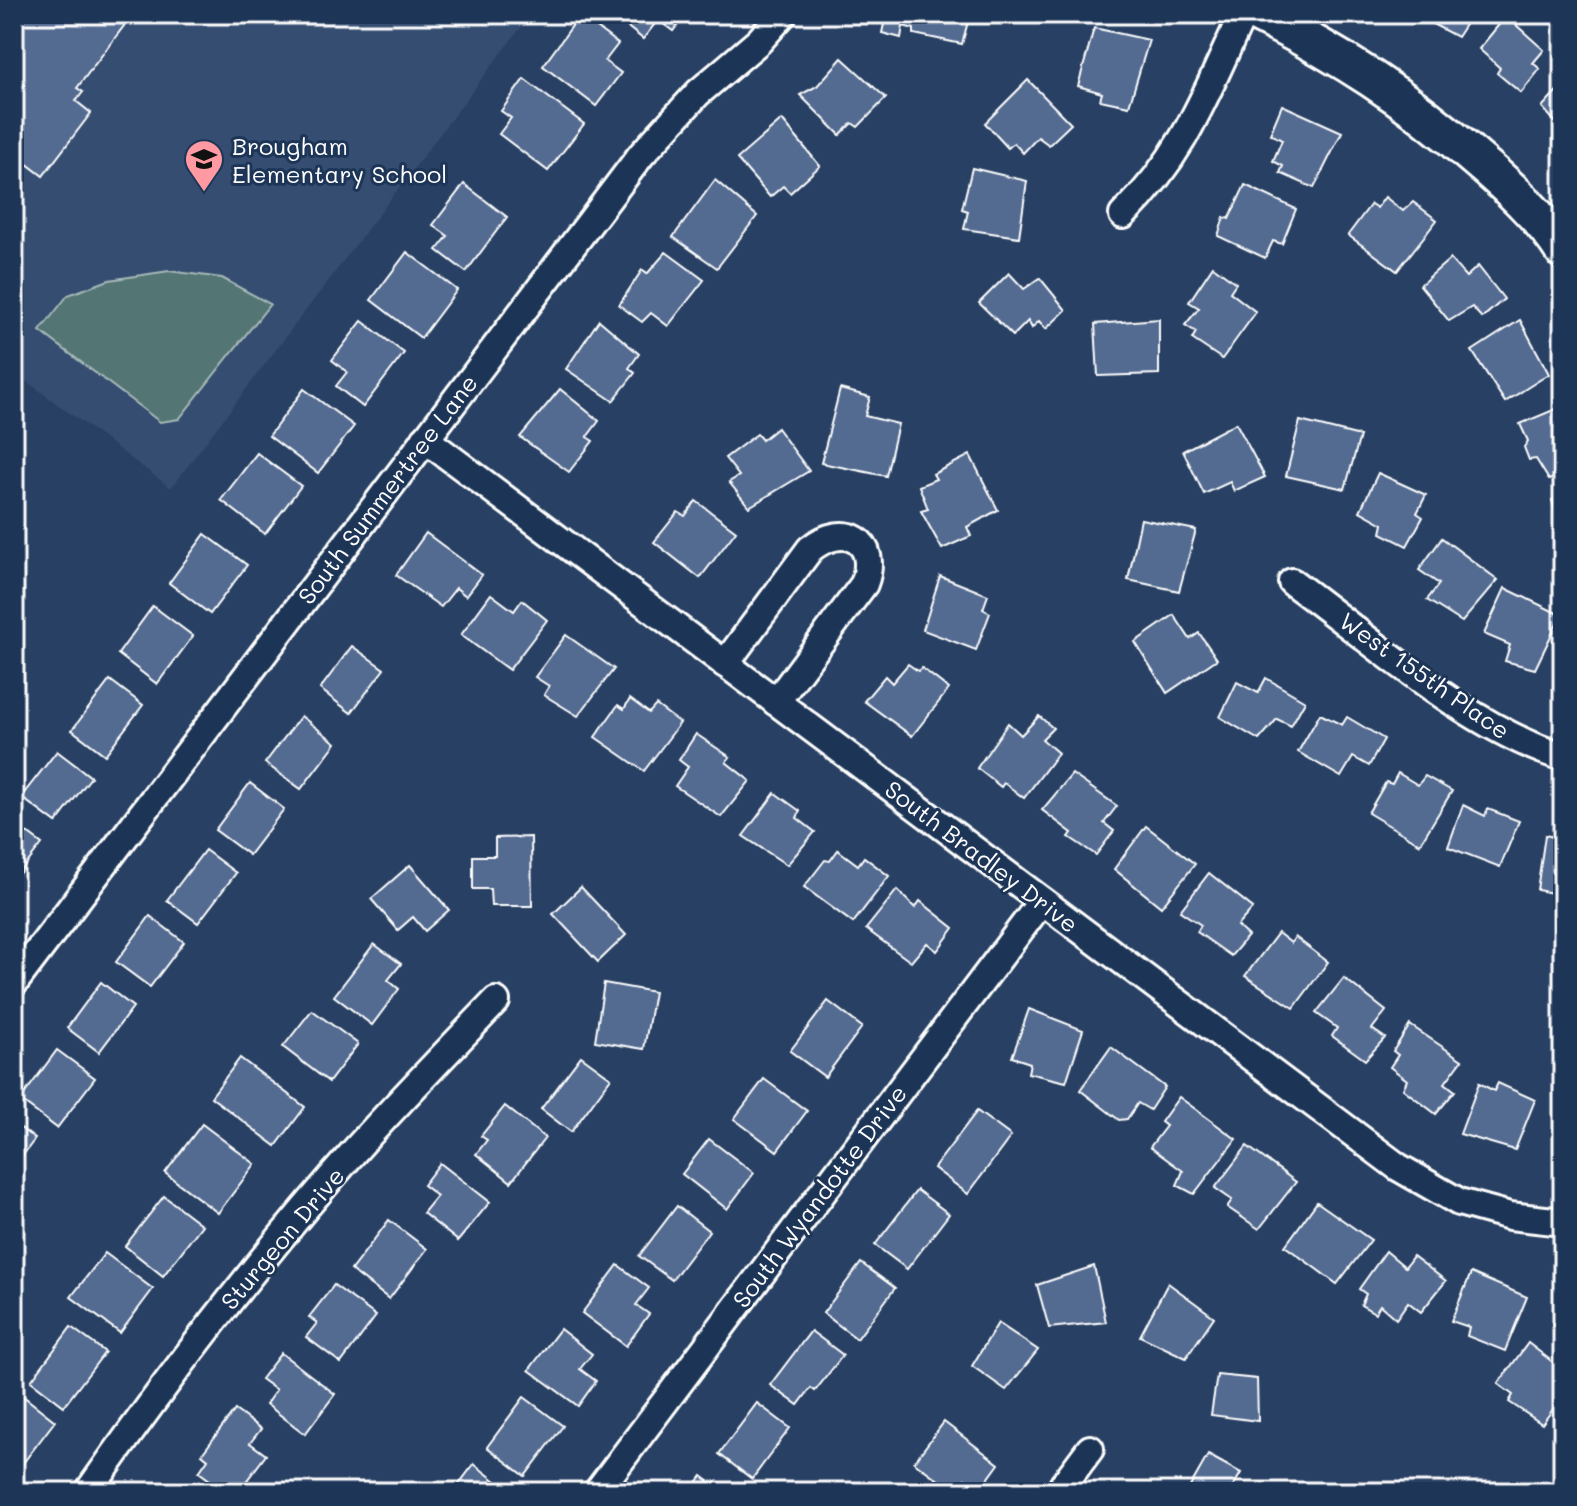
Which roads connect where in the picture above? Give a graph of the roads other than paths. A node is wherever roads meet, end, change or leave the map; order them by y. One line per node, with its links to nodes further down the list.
1 (783, 14): 6 (street, South Summertree Lane)
2 (1243, 14): 4 (street)
3 (1258, 14): 5 (street)
4 (1123, 215)
5 (1563, 250)
6 (425, 439): 8 (street, South Bradley Drive); 12 (street, South Summertree Lane)
7 (1292, 582): 10 (street, West 155th Place)
8 (725, 664): 9 (street, South Bradley Drive); 9 (street)
9 (776, 702): 11 (street, South Bradley Drive)
10 (1563, 757)
11 (1042, 901): 14 (street, South Bradley Drive); 17 (street, South Wyandotte Drive)
12 (14, 983)
13 (496, 1001): 16 (street, Sturgeon Drive)
14 (1563, 1222)
15 (1090, 1449): 18 (street)
16 (88, 1492)
17 (597, 1492)
18 (1058, 1492)

